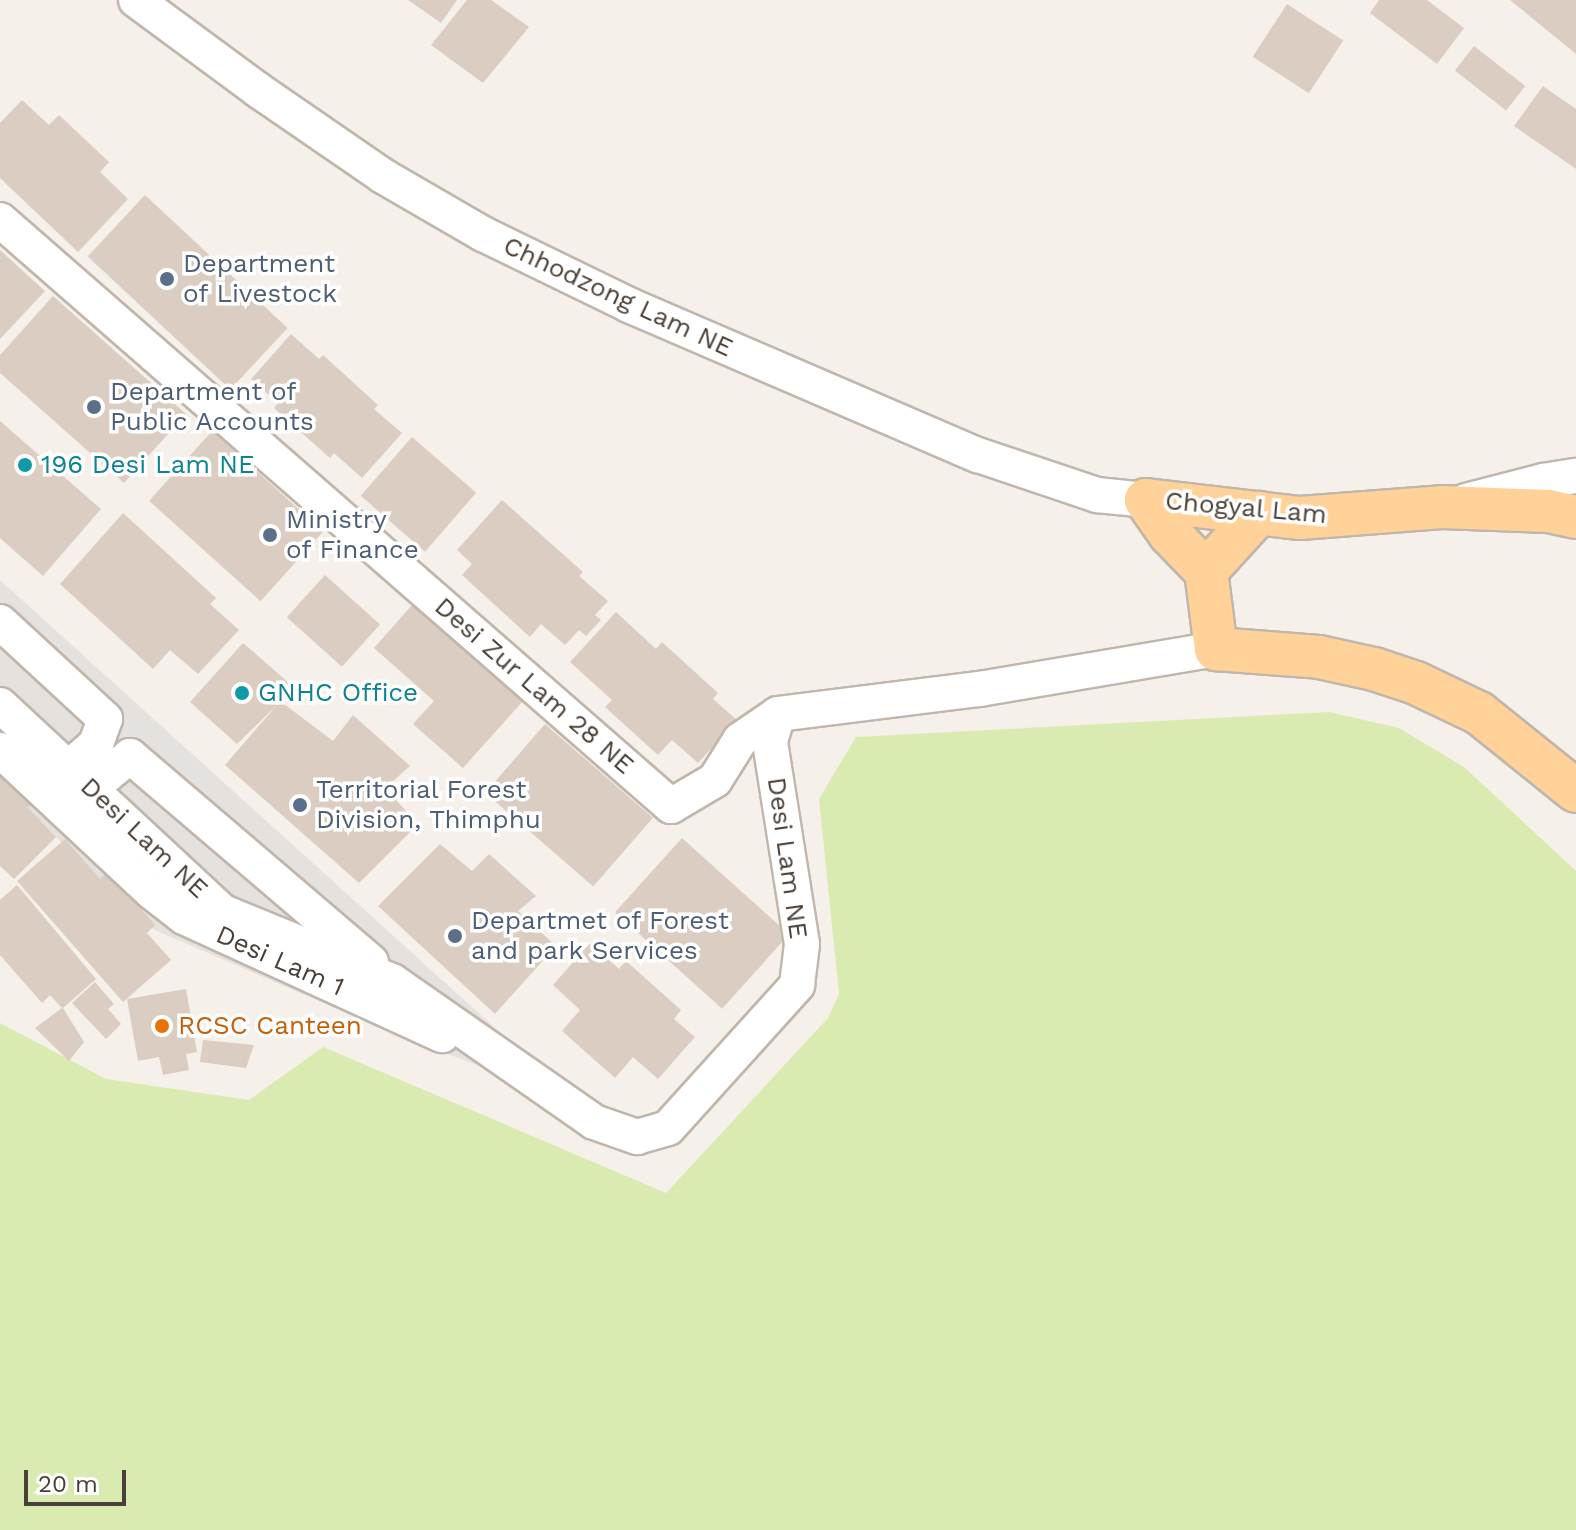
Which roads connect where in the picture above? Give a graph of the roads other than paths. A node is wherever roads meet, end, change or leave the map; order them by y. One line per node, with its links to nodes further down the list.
1 (136, 0): 4 (street, Chhodzong Lam NE)
2 (0, 220): 12 (street, Desi Zur Lam 28 NE)
3 (1576, 476): 5 (street, Chogyal Lam)
4 (1146, 500): 6 (main road, Chogyal Lam); 8 (main road)
5 (1442, 507): 6 (main road, Chogyal Lam); 7 (main road, Chogyal Lam)
6 (1259, 513): 8 (main road)
7 (1576, 517)
8 (1206, 571): 10 (main road)
9 (0, 622): 14 (street)
10 (1216, 649): 12 (street); 15 (main road)
11 (0, 705): 14 (street, Desi Lam NE)
12 (778, 714): 17 (street, Desi Lam NE)
13 (0, 750): 17 (street, Desi Lam 1)
14 (79, 779): 16 (street, Desi Lam NE); 16 (street)
15 (1576, 791)
16 (392, 981): 17 (street, Desi Lam NE)
17 (515, 1068)

